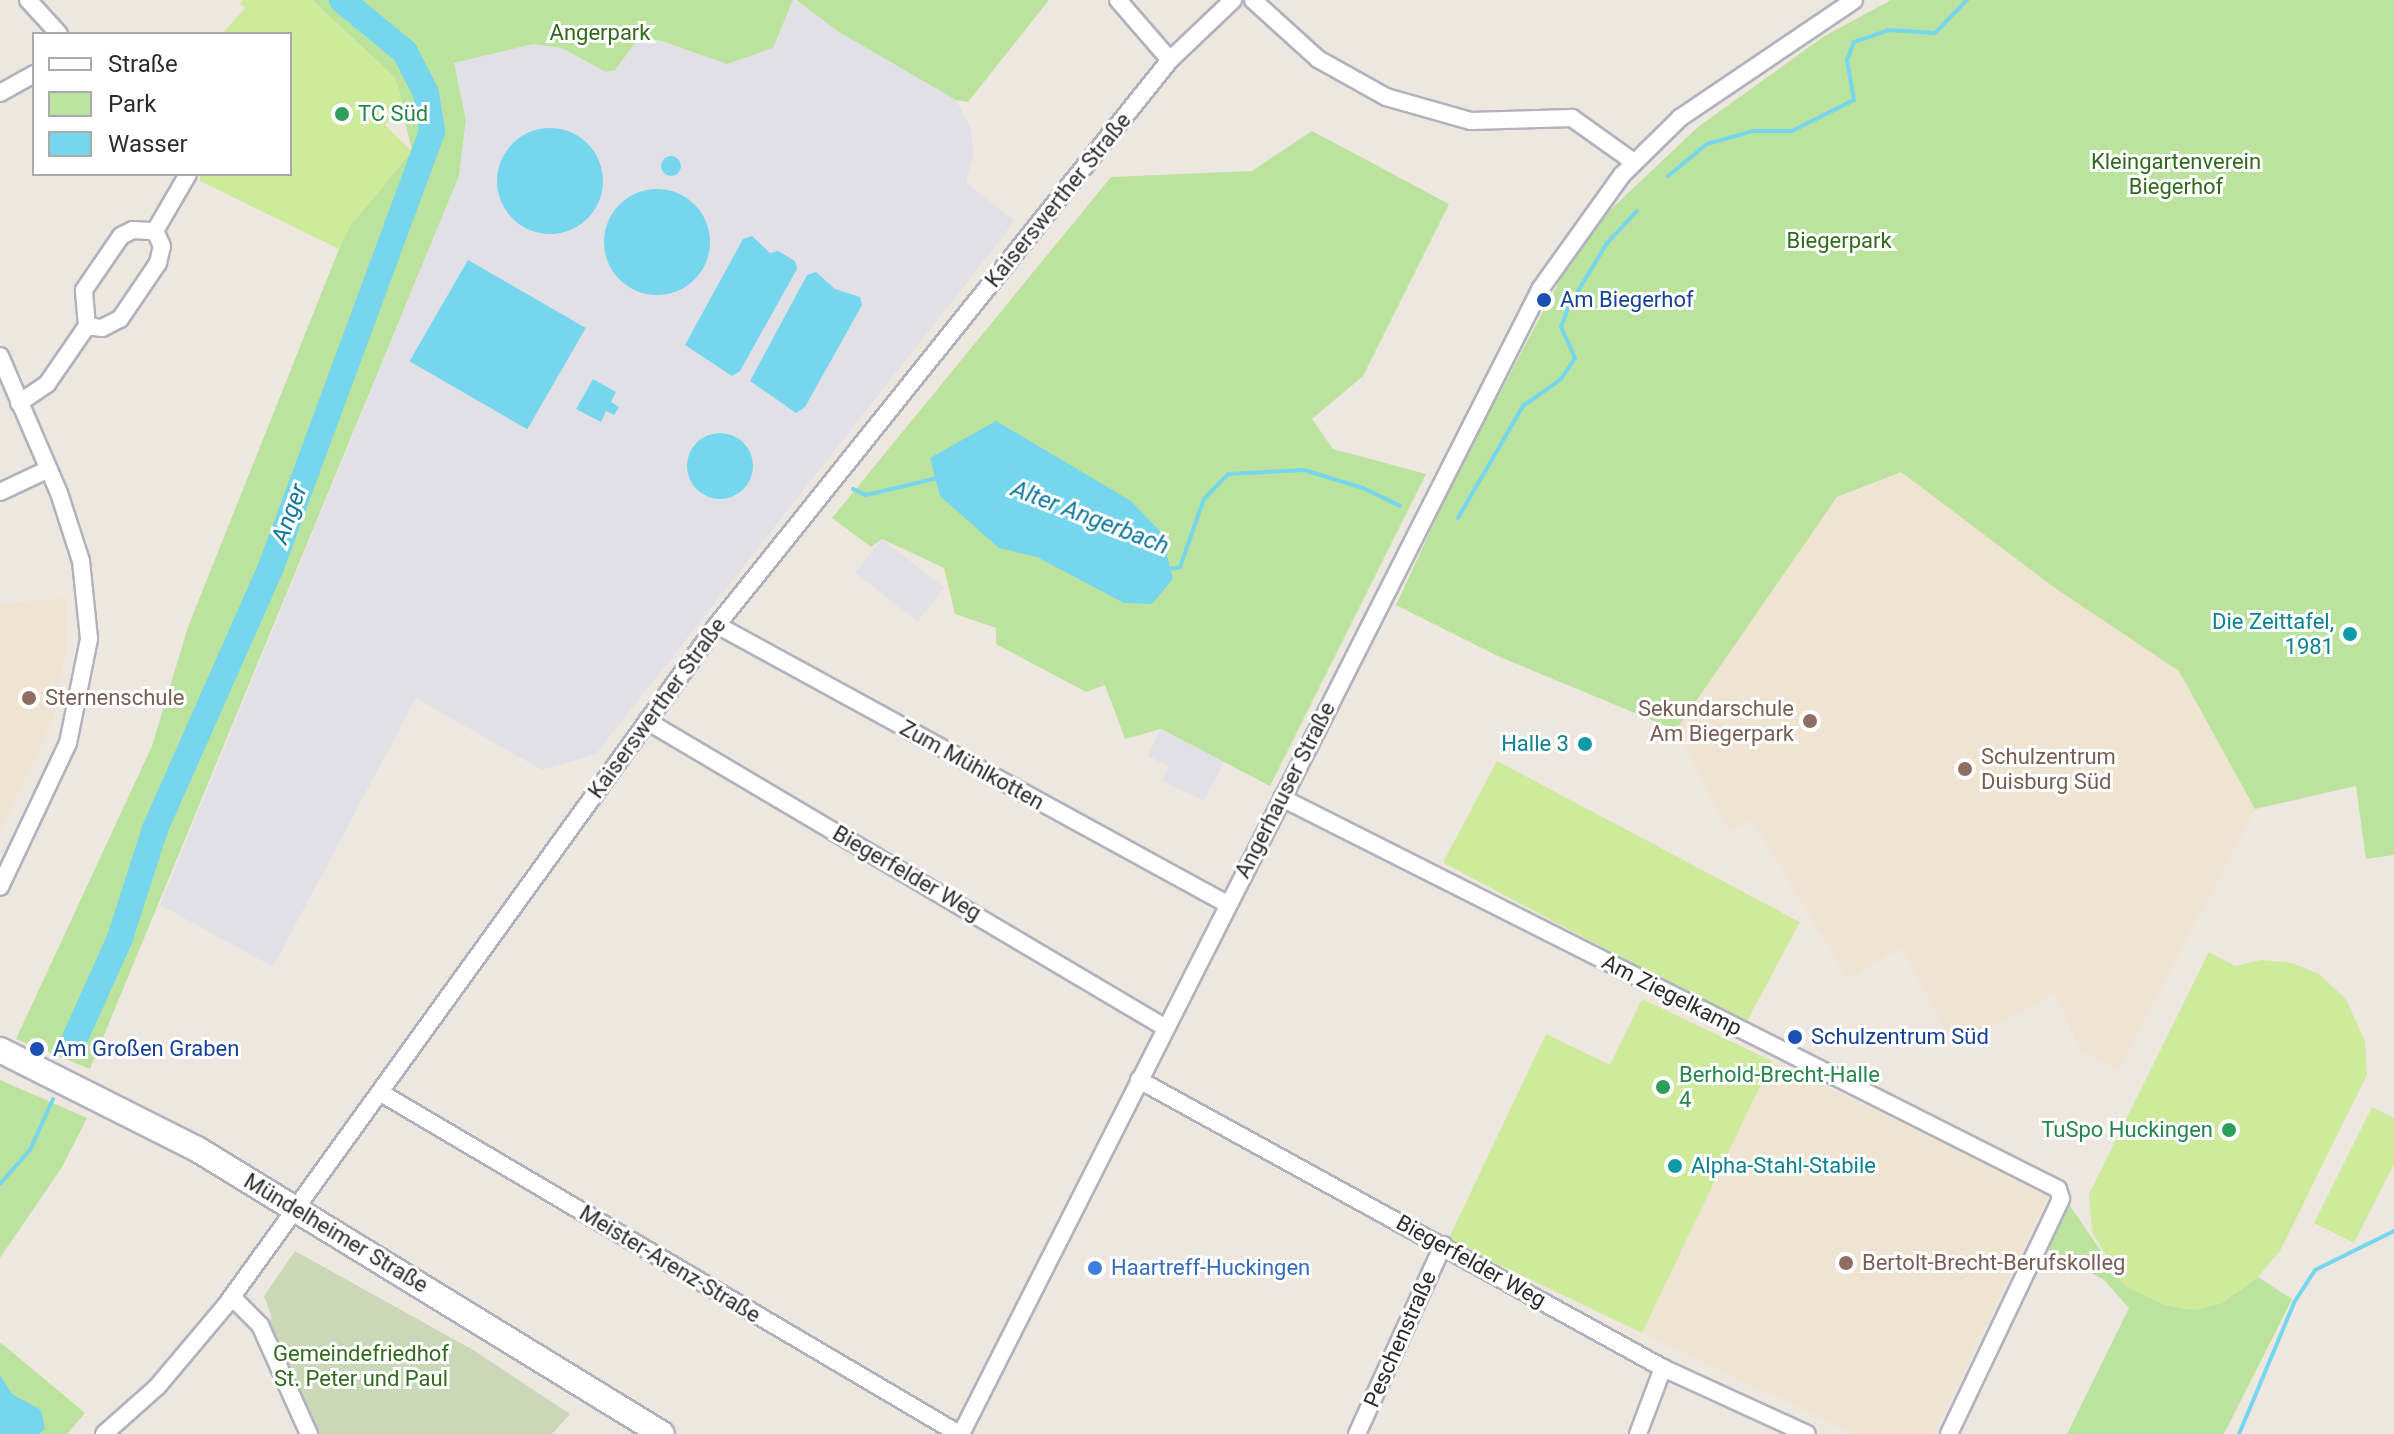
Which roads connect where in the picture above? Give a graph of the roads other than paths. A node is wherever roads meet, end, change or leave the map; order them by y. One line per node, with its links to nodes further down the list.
1 (28, 0): 6 (street)
2 (1118, 0): 7 (street)
3 (1233, 0): 7 (street, Kaiserswerther Straße)
4 (1253, 0): 10 (street)
5 (1852, 0): 10 (street, Angerhauser Straße)
6 (57, 32)
7 (1170, 60): 18 (street, Kaiserswerther Straße)
8 (32, 75): 9 (street)
9 (0, 93)
10 (1634, 162): 20 (street, Angerhauser Straße)
11 (187, 176): 12 (street)
12 (155, 231): 13 (street); 13 (street)
13 (87, 326): 15 (street)
14 (0, 356): 15 (street)
15 (19, 403): 16 (street)
16 (49, 469): 17 (street); 21 (street)
17 (0, 492)
18 (717, 625): 19 (street, Kaiserswerther Straße); 23 (street, Zum Mühlkotten)
19 (647, 721): 24 (street, Biegerfelder Weg); 27 (street, Kaiserswerther Straße)
20 (1282, 798): 23 (street, Angerhauser Straße); 39 (street, Am Ziegelkamp)
21 (5, 866): 22 (street)
22 (0, 887)
23 (1227, 904): 24 (street, Angerhauser Straße)
24 (1166, 1028): 26 (street, Angerhauser Straße)
25 (0, 1050): 28 (main road, Mündelheimer Straße)
26 (1139, 1080): 29 (street, Biegerfelder Weg); 35 (street, Angerhauser Straße)
27 (381, 1093): 28 (street, Kaiserswerther Straße); 35 (street, Meister-Arenz-Straße)
28 (295, 1211): 30 (street, Kaiserswerther Straße); 34 (main road, Mündelheimer Straße)
29 (1443, 1245): 31 (street, Biegerfelder Weg); 36 (street, Peschenstraße)
30 (232, 1297): 32 (street, Kaiserswerther Straße); 33 (street)
31 (1663, 1368): 37 (street); 38 (street, Biegerfelder Weg)
32 (104, 1434)
33 (309, 1434)
34 (662, 1434)
35 (960, 1434)
36 (1357, 1434)
37 (1638, 1434)
38 (1807, 1434)
39 (1949, 1434)

